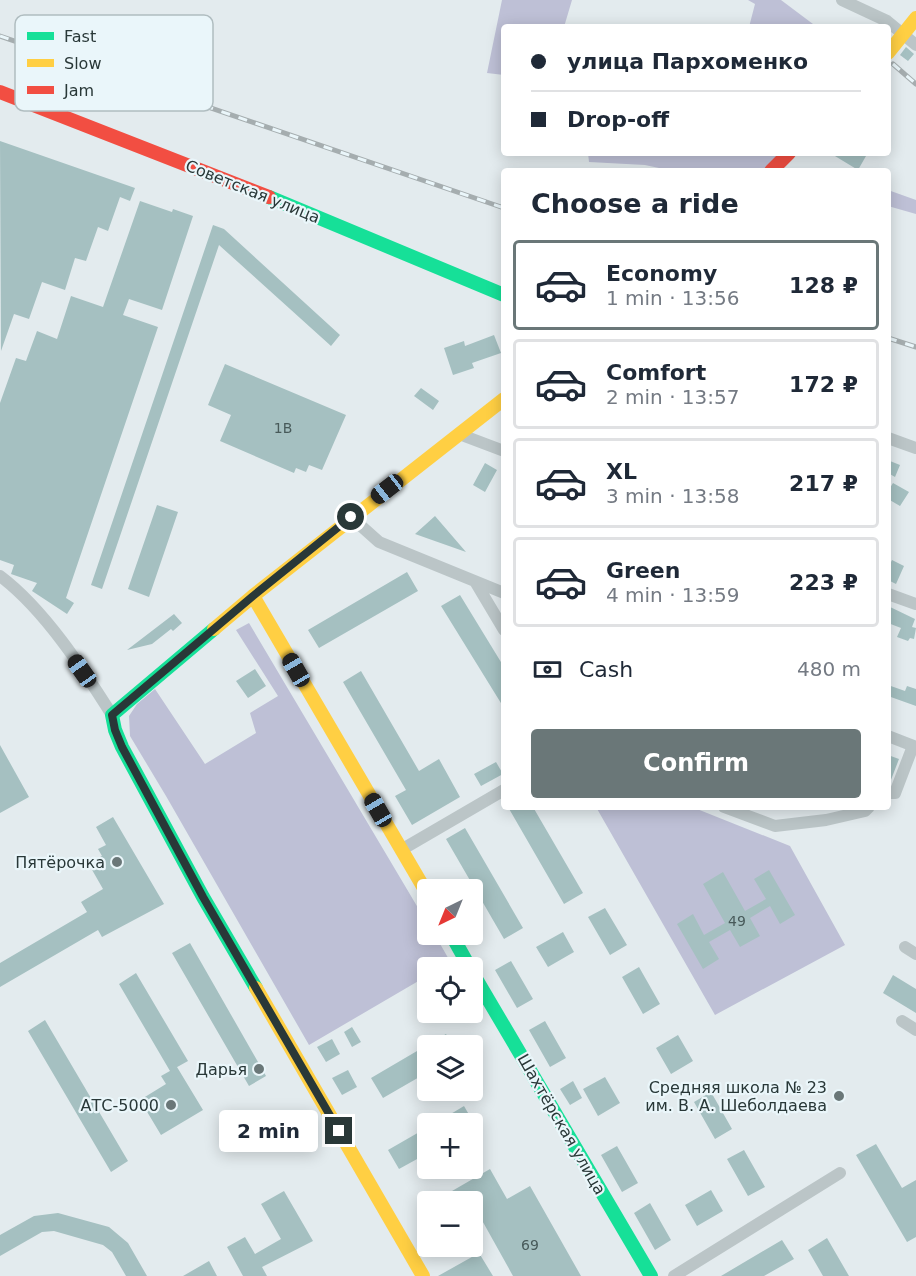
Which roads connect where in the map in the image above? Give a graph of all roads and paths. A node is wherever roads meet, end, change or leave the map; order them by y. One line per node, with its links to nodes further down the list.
1 (842, 0): 3 (street)
2 (916, 18): 5 (street)
3 (890, 24)
4 (891, 25): 5 (street)
5 (904, 36): 6 (street); 7 (street)
6 (916, 45)
7 (891, 50)
8 (0, 92): 9 (street, Советская улица)
9 (15, 98)
10 (50, 111): 13 (street, Советская улица)
11 (786, 156): 12 (street)
12 (774, 168)
13 (501, 295)
14 (501, 401): 15 (street)
15 (459, 434): 18 (street); 19 (street)
16 (891, 439): 17 (street)
17 (916, 448)
18 (501, 451)
19 (351, 517): 21 (street); 24 (street)
20 (0, 576): 27 (street)
21 (476, 583): 22 (street); 26 (street)
22 (501, 592)
23 (891, 595): 25 (street)
24 (253, 596): 27 (street); 34 (street)
25 (916, 604)
26 (501, 625)
27 (112, 715): 40 (street)
28 (891, 737): 29 (street)
29 (914, 746): 31 (street)
30 (501, 792): 34 (street)
31 (891, 793)
32 (732, 810): 33 (street)
33 (866, 810)
34 (401, 850): 35 (street)
35 (418, 879)
36 (483, 991): 41 (street, Шахтёрская улица)
37 (902, 1021): 38 (street)
38 (916, 1030)
39 (840, 1173): 42 (street)
40 (423, 1276)
41 (651, 1276)
42 (674, 1276)

